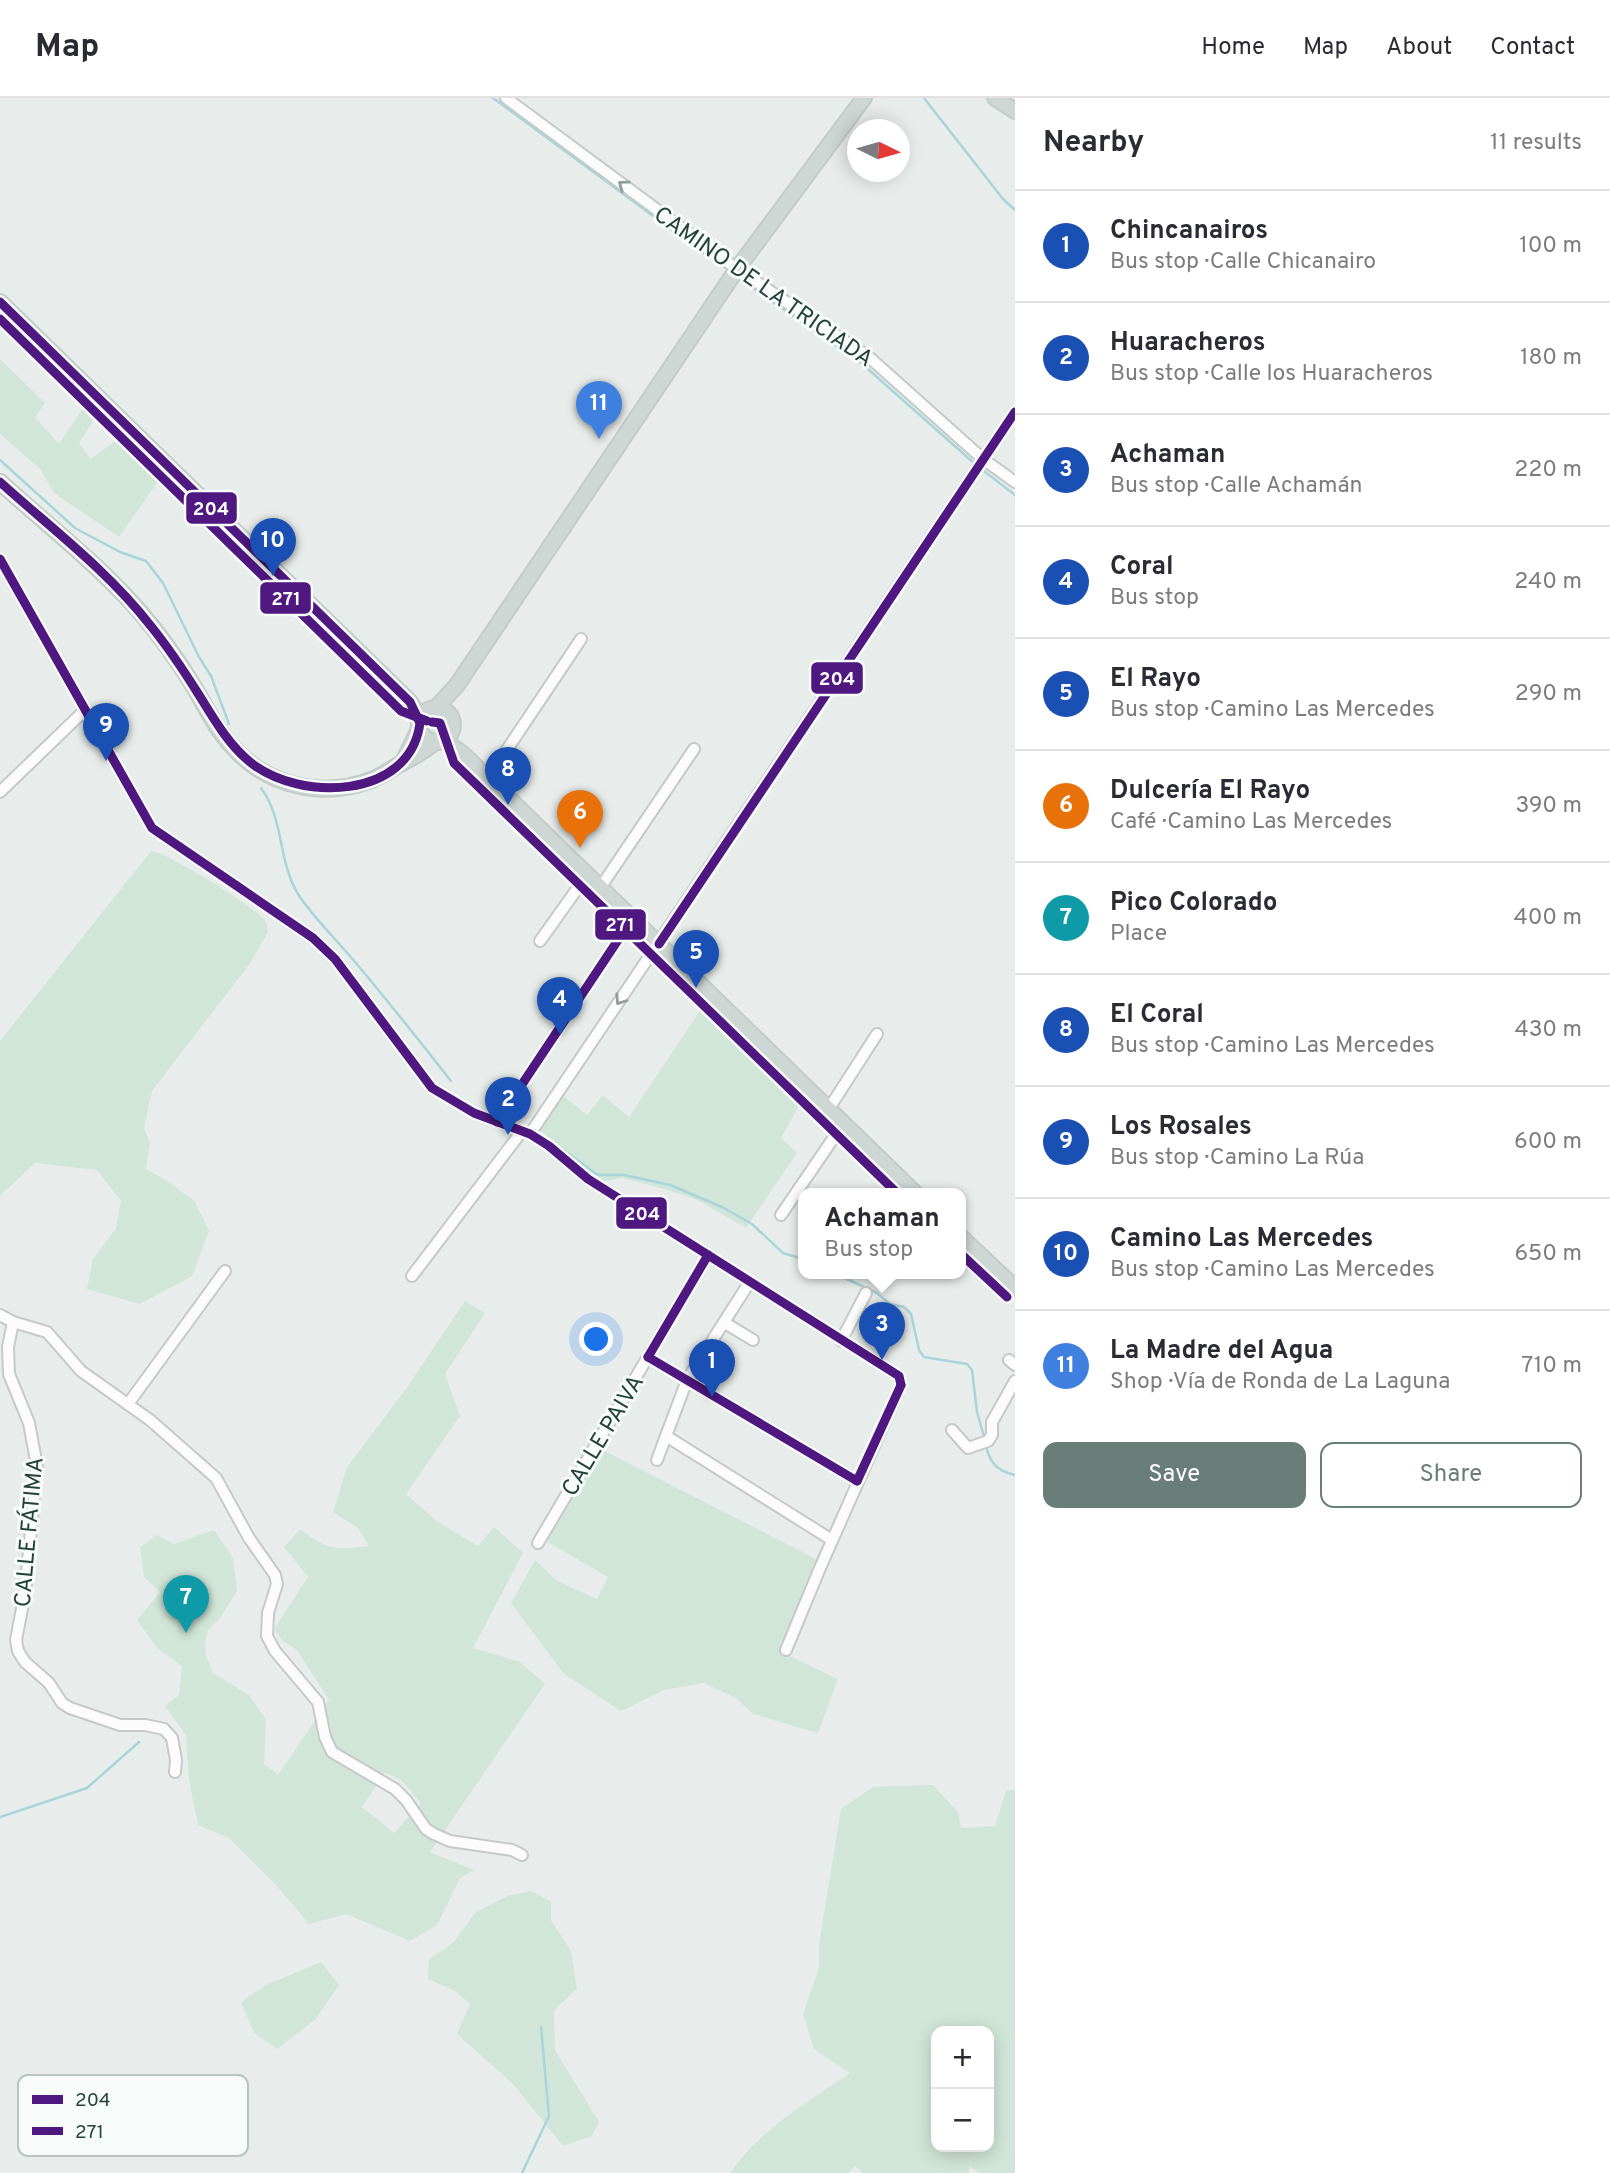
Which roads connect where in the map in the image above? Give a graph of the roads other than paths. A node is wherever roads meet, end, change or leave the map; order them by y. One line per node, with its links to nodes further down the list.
1 (506, 98): 5 (street, CAMINO DE LA TRICIADA, one-way to 1)
2 (864, 98): 5 (main road)
3 (995, 98): 4 (main road)
4 (1015, 111)
5 (737, 269): 8 (street, CAMINO DE LA TRICIADA); 13 (main road)
6 (0, 302): 15 (main road)
7 (1015, 412): 8 (street)
8 (983, 459): 10 (street, CAMINO DE LA TRICIADA); 27 (street)
9 (0, 482): 20 (main road)
10 (1015, 482)
11 (0, 559): 14 (street)
12 (580, 639): 21 (street)
13 (457, 685): 15 (main road); 16 (main road)
14 (85, 710): 22 (street); 30 (street)
15 (427, 716): 16 (main road); 17 (main road); 20 (main road)
16 (452, 724): 17 (main road); 19 (main road)
17 (439, 741): 19 (main road); 20 (main road)
18 (694, 750): 24 (street)
19 (463, 754): 21 (main road)
20 (403, 762)
21 (488, 778): 23 (main road)
22 (0, 792)
23 (587, 875): 24 (main road); 26 (street)
24 (600, 888): 25 (main road)
25 (632, 919): 27 (main road); 30 (street)
26 (540, 941)
27 (659, 944): 29 (main road); 32 (street, one-way to 32)
28 (877, 1034): 29 (street)
29 (828, 1110): 31 (main road)
30 (497, 1122): 32 (street)
31 (843, 1124): 33 (street); 34 (main road)
32 (526, 1133): 38 (street); 40 (street)
33 (800, 1188)
34 (910, 1188)
35 (798, 1191): 36 (street)
36 (782, 1215)
37 (966, 1242): 42 (main road)
38 (708, 1255): 41 (street); 49 (street, CALLE PAIVA)
39 (225, 1271): 52 (street)
40 (412, 1276)
41 (750, 1283): 46 (street); 48 (street)
42 (1015, 1288)
43 (866, 1293): 48 (street)
44 (0, 1315): 45 (street)
45 (13, 1322): 52 (street); 60 (street, CALLE FÁTIMA)
46 (725, 1323): 47 (street); 50 (street)
47 (753, 1340)
48 (841, 1341): 56 (street)
49 (648, 1357): 50 (street); 58 (street, CALLE PAIVA)
50 (687, 1380): 54 (street); 56 (street)
51 (1015, 1381): 53 (street)
52 (128, 1404): 61 (street)
53 (952, 1430)
54 (666, 1436): 55 (street); 57 (street)
55 (657, 1460)
56 (858, 1481): 57 (street)
57 (832, 1540): 59 (street)
58 (538, 1543)
59 (786, 1650)
60 (174, 1772)
61 (522, 1855)

